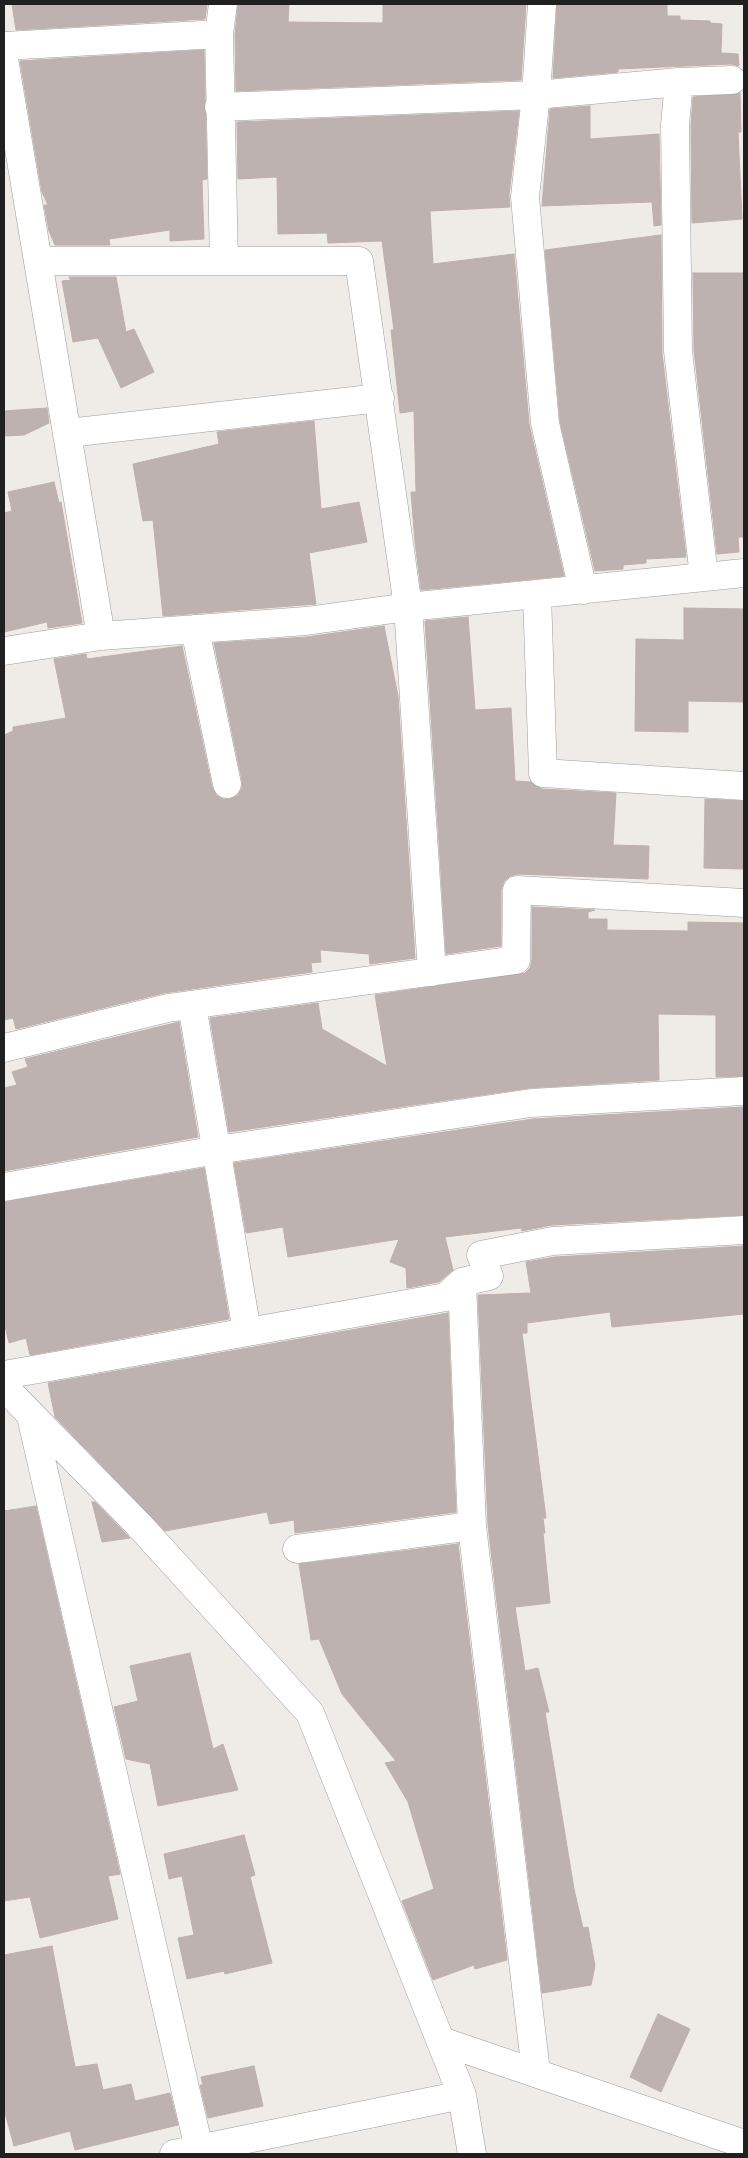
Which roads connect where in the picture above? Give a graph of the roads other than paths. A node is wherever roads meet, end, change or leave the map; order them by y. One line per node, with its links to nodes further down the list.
1 (223, 4): 3 (street)
2 (542, 4): 8 (street)
3 (219, 34): 4 (street); 9 (street)
4 (4, 46)
5 (4, 59): 10 (street)
6 (732, 80): 7 (street)
7 (679, 82): 8 (street); 15 (street)
8 (536, 95): 9 (street); 16 (street)
9 (219, 107): 11 (street)
10 (39, 261): 11 (street); 13 (street)
11 (224, 261): 12 (street)
12 (380, 398): 13 (street); 18 (street)
13 (68, 433): 20 (street)
14 (744, 573): 15 (street)
15 (704, 577): 16 (street)
16 (583, 590): 17 (street)
17 (538, 595): 18 (street); 23 (street)
18 (408, 607): 19 (street); 25 (street)
19 (195, 629): 20 (street); 22 (street)
20 (101, 636): 21 (street)
21 (4, 651)
22 (226, 784)
23 (744, 786)
24 (744, 903): 25 (street)
25 (432, 972): 26 (street)
26 (192, 1005): 27 (street); 29 (street)
27 (4, 1048)
28 (744, 1091): 29 (street)
29 (217, 1150): 30 (street); 33 (street)
30 (4, 1187)
31 (744, 1230): 32 (street)
32 (462, 1282): 33 (street); 37 (street)
33 (248, 1332): 34 (street)
34 (4, 1375)
35 (4, 1388): 36 (street)
36 (31, 1416): 39 (street); 43 (street)
37 (472, 1526): 38 (street); 40 (street)
38 (297, 1549)
39 (441, 2041): 40 (street); 41 (street)
40 (536, 2072): 42 (street)
41 (462, 2095): 43 (street); 44 (street)
42 (744, 2144)
43 (186, 2152)
44 (472, 2154)

